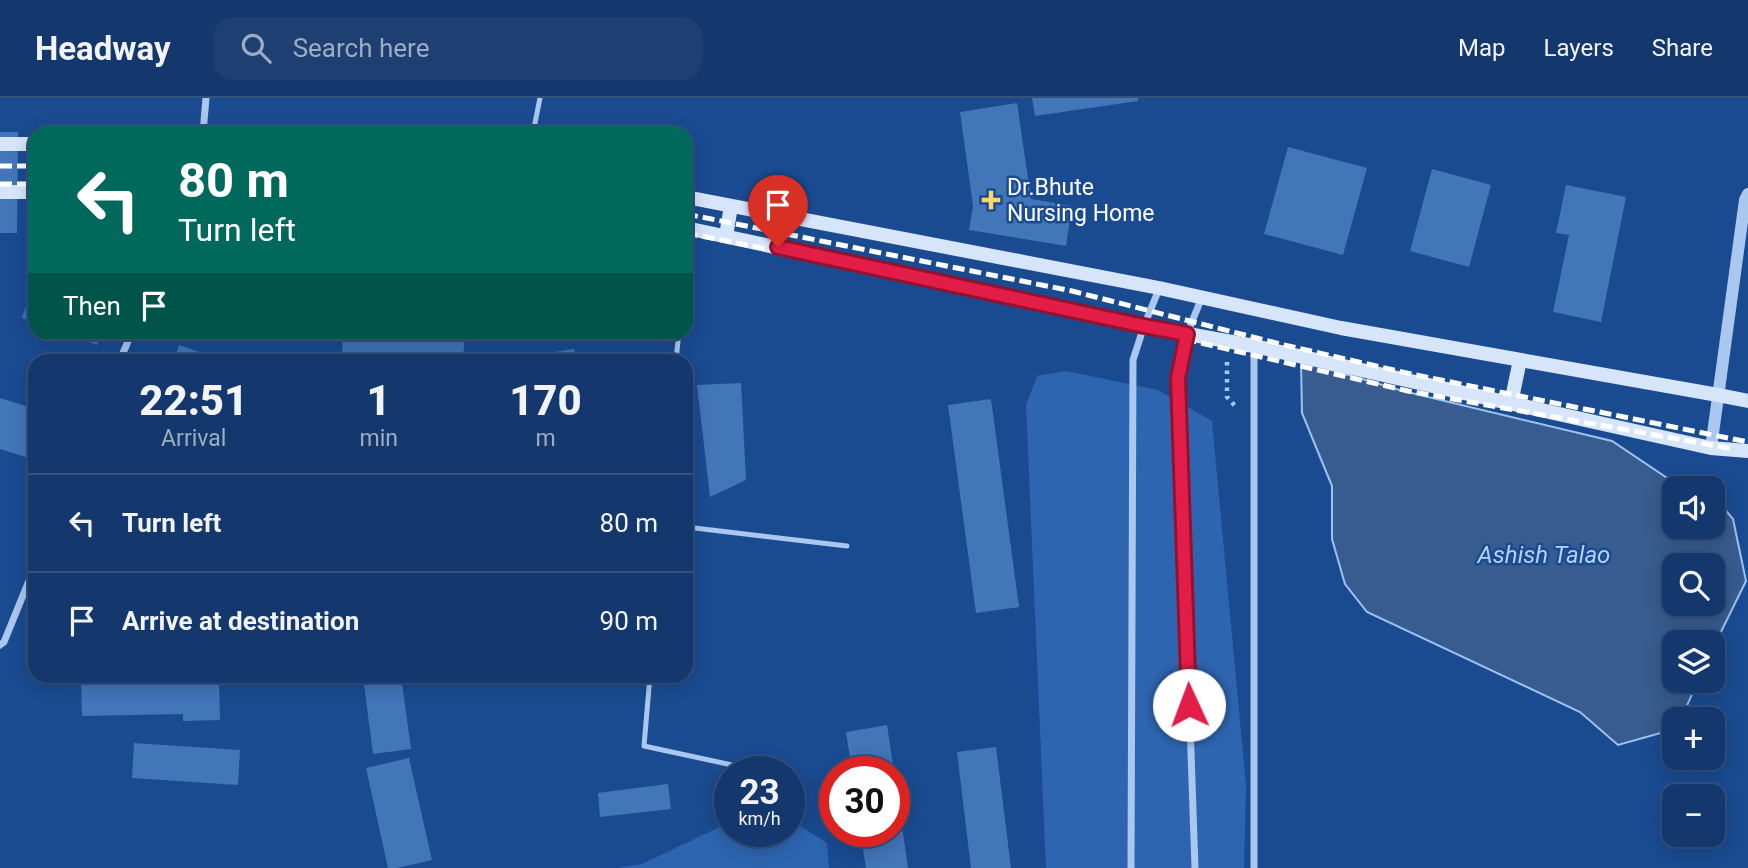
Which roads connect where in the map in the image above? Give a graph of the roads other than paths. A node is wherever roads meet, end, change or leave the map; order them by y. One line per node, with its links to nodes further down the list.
1 (206, 98): 3 (street)
2 (540, 98): 4 (lane)
3 (204, 126)
4 (534, 126)
5 (0, 144): 6 (main road)
6 (28, 144)
7 (0, 192): 8 (main road)
8 (28, 192)
9 (1748, 194): 20 (street)
10 (693, 198): 11 (main road)
11 (731, 206): 13 (main road); 14 (main road)
12 (693, 229): 13 (main road)
13 (726, 236): 16 (main road)
14 (1159, 288): 15 (main road); 16 (street)
15 (1202, 297): 17 (street); 19 (main road)
16 (1144, 326): 17 (main road); 31 (street)
17 (1187, 334): 18 (main road); 32 (street)
18 (1254, 346): 22 (main road); 33 (street)
19 (1520, 360): 20 (main road); 22 (main road)
20 (1718, 395): 21 (main road); 23 (street)
21 (1748, 401)
22 (1511, 403): 23 (main road)
23 (1711, 448): 24 (main road)
24 (1748, 451)
25 (693, 528): 26 (lane)
26 (847, 546)
27 (28, 583): 28 (street)
28 (0, 645)
29 (649, 683): 30 (lane)
30 (714, 761)
31 (1131, 868)
32 (1195, 868)
33 (1254, 868)

